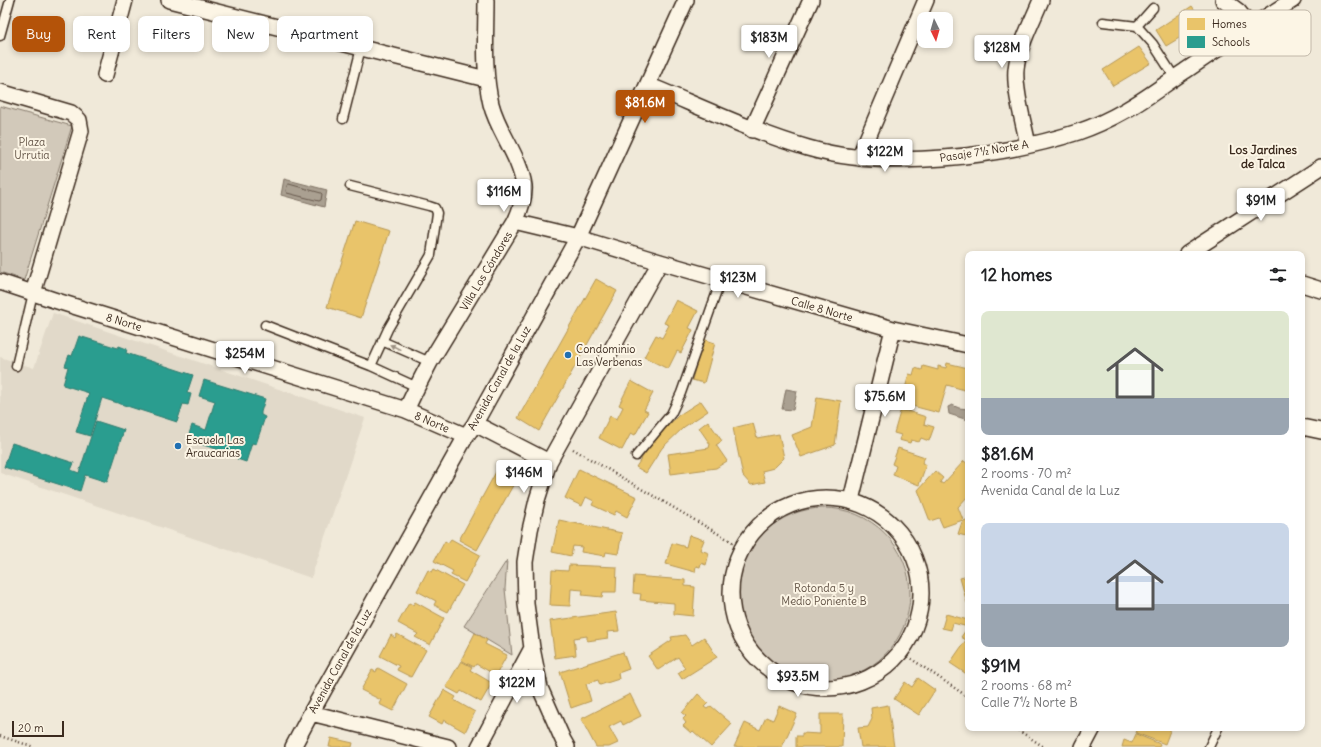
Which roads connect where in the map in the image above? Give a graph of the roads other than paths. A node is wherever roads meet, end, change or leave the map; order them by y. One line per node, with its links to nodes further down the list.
1 (10, 0): 17 (lane)
2 (125, 0): 21 (street)
3 (169, 0): 16 (street)
4 (486, 0): 23 (street, Villa Los Cóndores)
5 (686, 0): 24 (street, Avenida Canal de la Luz)
6 (811, 0): 27 (street)
7 (926, 0): 29 (street)
8 (1042, 0): 28 (street)
9 (1223, 0): 12 (street)
10 (1293, 0): 13 (street, Pasaje 7½ Norte A)
11 (1153, 8): 15 (lane)
12 (1236, 10)
13 (1277, 10)
14 (1103, 22): 15 (lane)
15 (1137, 26): 22 (lane)
16 (277, 27)
17 (0, 36)
18 (373, 51): 23 (street)
19 (361, 52): 26 (lane)
20 (1208, 56): 22 (street, Pasaje 7½ Norte A)
21 (105, 75)
22 (1175, 78): 28 (street, Pasaje 7½ Norte A)
23 (486, 79): 32 (street, Villa Los Cóndores)
24 (648, 85): 27 (street, Pasaje 7½ Norte A); 33 (street, Avenida Canal de la Luz)
25 (0, 92): 40 (street)
26 (343, 119)
27 (752, 130): 29 (street, Pasaje 7½ Norte A)
28 (1028, 145): 29 (street, Pasaje 7½ Norte A)
29 (859, 158)
30 (1321, 167): 34 (street)
31 (350, 186): 43 (lane)
32 (516, 222): 33 (street, Calle 8 Norte); 45 (street, Villa Los Cóndores)
33 (578, 237): 35 (street, Calle 8 Norte); 51 (street, Avenida Canal de la Luz)
34 (1192, 251)
35 (660, 262): 36 (street, Calle 8 Norte); 54 (street)
36 (721, 280): 42 (street, Calle 8 Norte); 53 (lane)
37 (0, 282): 40 (street, 8 Norte)
38 (1305, 285): 39 (street)
39 (1321, 290)
40 (33, 292): 46 (lane); 49 (street, 8 Norte)
41 (265, 324): 47 (lane)
42 (893, 329): 44 (street, Calle 8 Norte); 55 (street)
43 (382, 341): 45 (lane, one-way to 43); 47 (lane)
44 (965, 344)
45 (430, 362): 48 (street, Villa Los Cóndores)
46 (16, 366)
47 (371, 366): 48 (lane)
48 (416, 387): 49 (street, Villa Los Cóndores)
49 (406, 410): 51 (street, 8 Norte)
50 (1305, 428): 52 (street)
51 (470, 431): 54 (street, 8 Norte); 57 (street, Avenida Canal de la Luz)
52 (1321, 431)
53 (636, 456)
54 (549, 462): 56 (street)
55 (851, 500): 55 (street)
56 (532, 648): 62 (street); 63 (street)
57 (311, 713): 60 (street, Avenida Canal de la Luz); 61 (street)
58 (1091, 731): 64 (street)
59 (1217, 731): 65 (lane)
60 (293, 747)
61 (448, 747)
62 (479, 747)
63 (567, 747)
64 (1083, 747)
65 (1209, 747)

